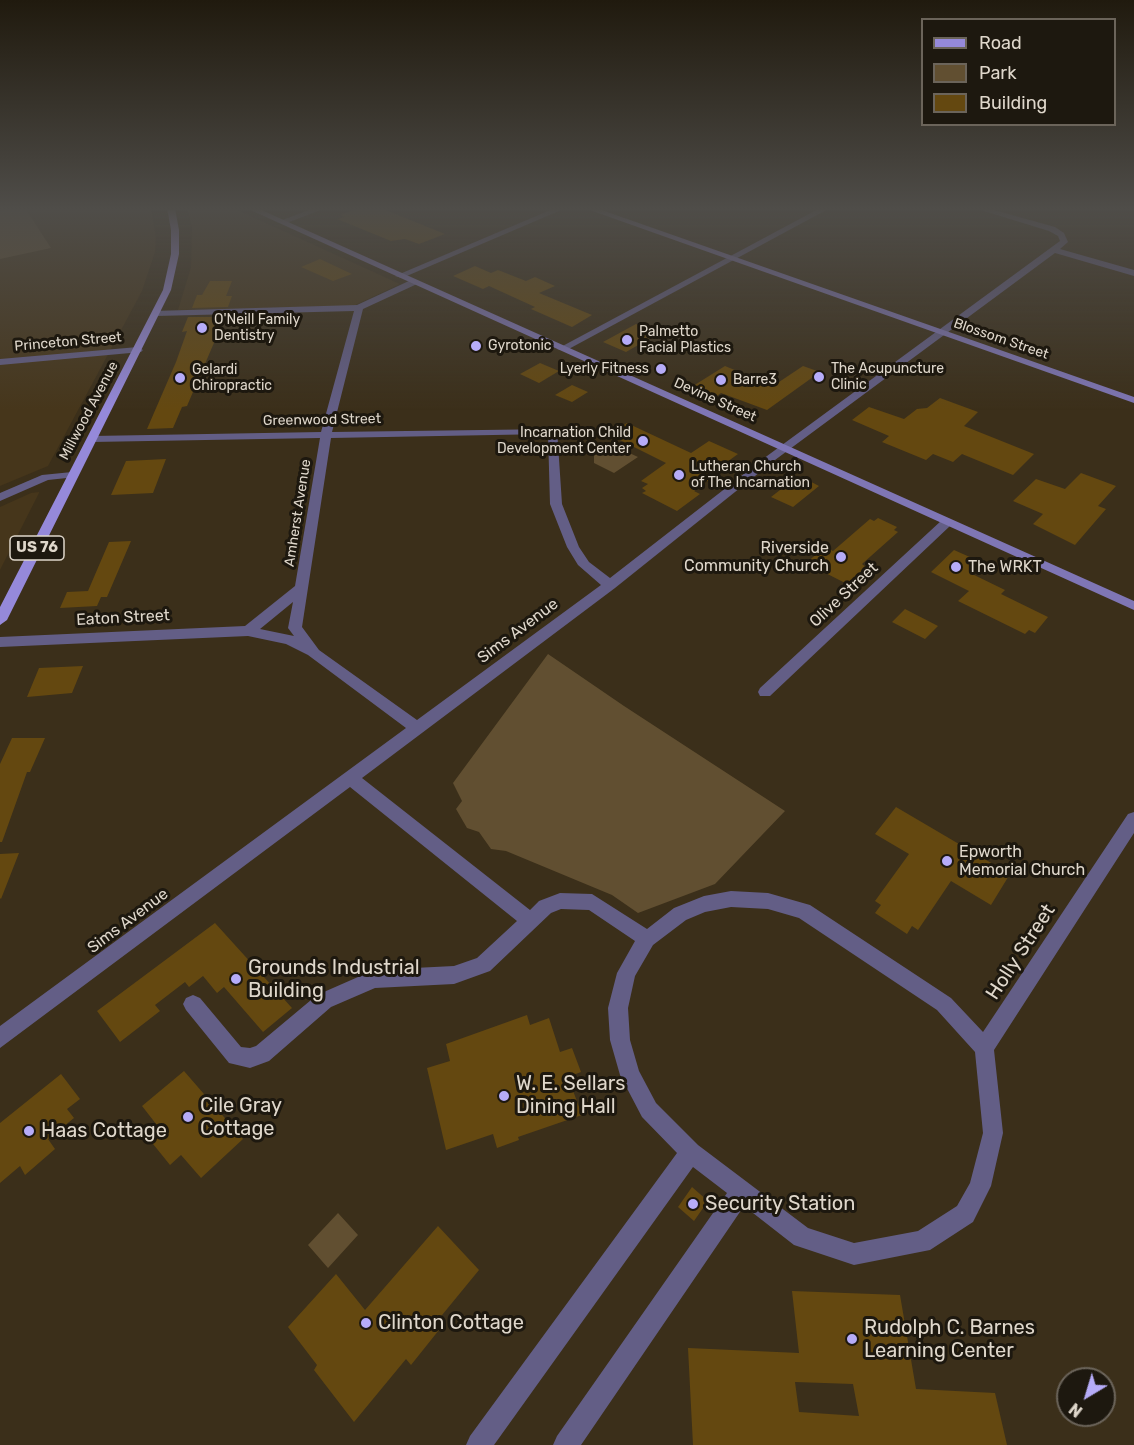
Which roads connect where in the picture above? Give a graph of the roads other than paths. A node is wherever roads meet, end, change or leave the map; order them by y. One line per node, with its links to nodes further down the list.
1 (171, 275): 8 (main road, Millwood Avenue / US 76)
2 (699, 275): 10 (street)
3 (780, 275): 9 (main road, Blossom Street)
4 (1019, 275): 9 (street, Sims Avenue)
5 (399, 276): 6 (main road, Devine Street)
6 (414, 282): 7 (street); 10 (main road, Devine Street)
7 (359, 308): 8 (street); 14 (street, Amherst Avenue)
8 (156, 313): 11 (main road, Millwood Avenue / US 76)
9 (940, 332): 13 (main road, Blossom Street); 16 (street, Sims Avenue)
10 (562, 349): 16 (main road, Devine Street)
11 (138, 350): 12 (street, Princeton Street); 15 (main road, Millwood Avenue / US 76)
12 (0, 362)
13 (1134, 400)
14 (326, 435): 15 (street, Greenwood Street); 20 (street, Greenwood Street); 21 (street, Amherst Avenue)
15 (92, 439): 17 (main road, Millwood Avenue / US 76)
16 (785, 448): 19 (main road, Devine Street); 20 (street, Sims Avenue)
17 (72, 476): 18 (street); 23 (main road, Millwood Avenue / US 76)
18 (0, 497)
19 (946, 523): 22 (main road, Devine Street); 27 (street, Olive Street)
20 (610, 585): 28 (street, Sims Avenue)
21 (301, 588): 24 (street); 26 (street, Amherst Avenue)
22 (1134, 606)
23 (0, 620)
24 (248, 631): 25 (street, Eaton Street); 26 (street, Eaton Street)
25 (0, 642)
26 (314, 653): 28 (street, Amherst Avenue)
27 (765, 692)
28 (417, 728): 29 (street, Sims Avenue)
29 (351, 778): 31 (street); 34 (street, Sims Avenue)
30 (1134, 819): 35 (street, Holly Street)
31 (530, 921): 32 (street); 33 (street)
32 (647, 939): 35 (street); 36 (street)
33 (193, 1004)
34 (0, 1038)
35 (984, 1048): 37 (street)
36 (691, 1152): 37 (street); 38 (street)
37 (741, 1191): 39 (street)
38 (478, 1445)
39 (566, 1445)

